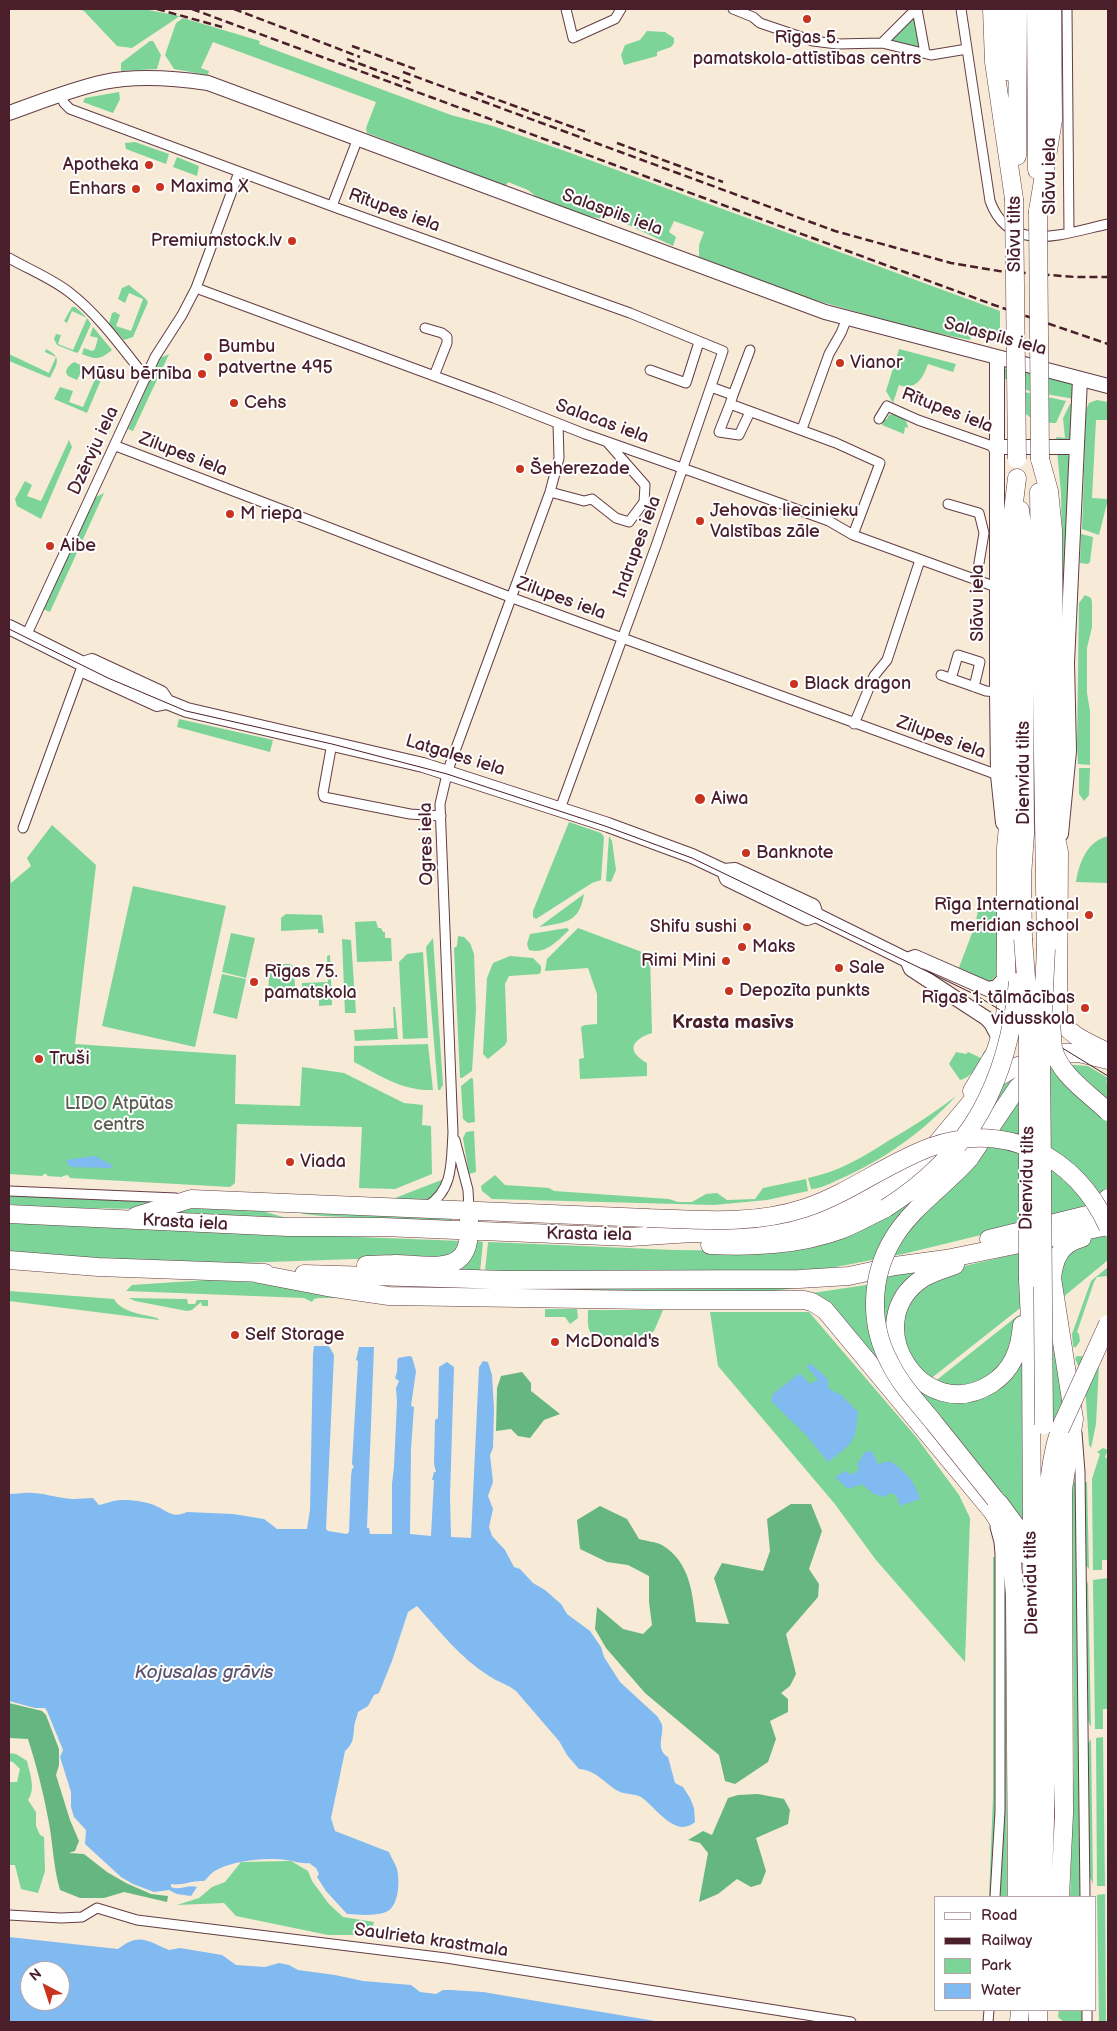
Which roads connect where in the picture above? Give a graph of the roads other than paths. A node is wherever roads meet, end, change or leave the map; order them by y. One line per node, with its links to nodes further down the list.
1 (566, 9): 2 (street)
2 (622, 9)
3 (733, 9): 12 (street)
4 (916, 9): 12 (street); 14 (street)
5 (961, 9): 13 (street, Slāvu iela)
6 (992, 9): 20 (highway)
7 (1004, 9): 16 (highway)
8 (1018, 9): 16 (highway, Slāvu tilts)
9 (1036, 9): 22 (highway, Slāvu tilts)
10 (1052, 9): 22 (highway)
11 (1067, 9): 24 (street, Slāvu iela)
12 (882, 43): 14 (street)
13 (967, 49): 14 (street); 24 (street, Slāvu iela)
14 (924, 54)
15 (61, 95): 17 (street, Salaspils iela); 18 (street, Salaspils iela); 19 (street, Rītupes iela)
16 (1017, 112): 20 (highway, Slāvu tilts)
17 (9, 113)
18 (358, 138): 21 (street); 27 (street, Salaspils iela)
19 (239, 172): 21 (street, Rītupes iela); 26 (street, Dzērvju iela)
20 (1014, 199): 48 (highway, Slāvu tilts, bridge)
21 (332, 206): 29 (street, Rītupes iela)
22 (1038, 211): 49 (highway, Slāvu tilts, bridge)
23 (1108, 224): 24 (street)
24 (1069, 232)
25 (9, 258): 35 (street)
26 (196, 288): 34 (street, Salacas iela); 35 (street, Dzērvju iela)
27 (847, 318): 32 (street, Salaspils iela); 43 (street)
28 (425, 328): 34 (street)
29 (699, 342): 31 (street, Rītupes iela); 33 (street)
30 (750, 350): 39 (street)
31 (723, 351): 38 (street, Indrupes iela)
32 (996, 357): 36 (street, Salaspils iela); 46 (street, Slāvu iela)
33 (650, 370)
34 (434, 376): 42 (street, Salacas iela)
35 (146, 378): 45 (street, Dzērvju iela)
36 (1080, 379): 37 (street, Salaspils iela); 47 (street)
37 (1108, 386)
38 (710, 387): 39 (street); 50 (street, Indrupes iela)
39 (731, 400): 40 (street); 40 (street)
40 (750, 412): 43 (street)
41 (879, 419): 46 (street, Rītupes iela)
42 (558, 424): 44 (street, Salacas iela); 52 (street, Ogres iela)
43 (802, 429): 54 (street)
44 (608, 442): 50 (street, Salacas iela); 52 (street)
45 (116, 446): 58 (street, Zilupes iela); 60 (street, Dzērvju iela)
46 (995, 447): 47 (street); 57 (street, Slāvu iela)
47 (1076, 447): 75 (street)
48 (1017, 459): 51 (highway, Dienvidu tilts)
49 (1040, 459): 75 (highway); 77 (highway, Dienvidu tilts)
50 (682, 468): 54 (street, Salacas iela); 61 (street, Indrupes iela)
51 (1017, 478): 74 (highway); 76 (highway, Dienvidu tilts)
52 (550, 492): 58 (street, Ogres iela)
53 (948, 504): 56 (street)
54 (853, 535): 55 (street, Salacas iela)
55 (920, 560): 56 (street, Salacas iela); 67 (street)
56 (976, 581): 57 (street, Salacas iela)
57 (996, 587): 66 (street, Slāvu iela)
58 (510, 597): 61 (street, Zilupes iela); 69 (street, Ogres iela)
59 (9, 627): 60 (street, Latgales iela)
60 (26, 636): 62 (street, Latgales iela)
61 (622, 639): 67 (street, Zilupes iela); 71 (street, Indrupes iela)
62 (83, 664): 68 (street, Latgales iela); 73 (street)
63 (941, 675): 64 (street)
64 (951, 679): 65 (street); 65 (street)
65 (974, 687): 66 (street)
66 (996, 692): 70 (street, Slāvu iela)
67 (854, 724): 70 (street, Zilupes iela)
68 (332, 742): 69 (street, Latgales iela); 72 (street)
69 (447, 772): 71 (street, Latgales iela); 72 (street, Ogres iela)
70 (998, 776): 74 (street, Slāvu iela)
71 (560, 809): 78 (street, Latgales iela)
72 (441, 816): 86 (street, Ogres iela)
73 (23, 828)
74 (1006, 848): 76 (highway)
75 (1059, 852): 77 (highway)
76 (1014, 942): 77 (highway); 79 (highway); 98 (highway, bridge); 104 (highway, Dienvidu tilts, bridge)
77 (1052, 956): 81 (highway); 84 (highway, bridge); 107 (highway, Dienvidu tilts, bridge)
78 (907, 960): 79 (street, Latgales iela); 80 (street, Latgales iela)
79 (1006, 977): 80 (highway)
80 (1000, 1040): 85 (highway)
81 (1108, 1052)
82 (1108, 1060): 85 (highway, Krasta iela)
83 (1108, 1066): 108 (highway, bridge)
84 (1108, 1112)
85 (961, 1114): 98 (highway, Krasta iela)
86 (454, 1133): 91 (street, Ogres iela); 92 (street, Ogres iela)
87 (9, 1191): 89 (street)
88 (1108, 1198): 101 (highway)
89 (191, 1199): 90 (highway); 94 (highway)
90 (242, 1200): 91 (highway); 95 (highway)
91 (424, 1208): 92 (highway)
92 (469, 1210): 96 (highway, bridge); 97 (highway)
93 (9, 1214): 94 (highway, Krasta iela)
94 (119, 1220): 95 (highway, Krasta iela)
95 (382, 1227): 97 (highway, Krasta iela)
96 (1108, 1228): 99 (highway); 107 (highway)
97 (470, 1230): 98 (highway, Krasta iela); 102 (highway)
98 (630, 1237)
99 (998, 1248): 101 (highway); 104 (highway)
100 (9, 1260): 102 (highway)
101 (895, 1266): 103 (highway)
102 (254, 1273): 103 (highway); 105 (highway)
103 (849, 1276): 105 (highway)
104 (1028, 1280): 107 (highway, Dienvidu tilts)
105 (741, 1300): 108 (highway)
106 (1108, 1324): 107 (highway, bridge)
107 (1052, 1425): 109 (highway, Dienvidu tilts); 113 (highway); 114 (highway); 115 (street)
108 (991, 1502): 109 (highway); 110 (street); 111 (highway)
109 (1032, 1642): 112 (highway, Dienvidu tilts)
110 (995, 1896)
111 (1017, 1896)
112 (1029, 1896)
113 (1042, 1896)
114 (1060, 1896)
115 (1085, 1896)
116 (9, 1915): 117 (street, Saulrieta krastmala)
117 (851, 2022)

